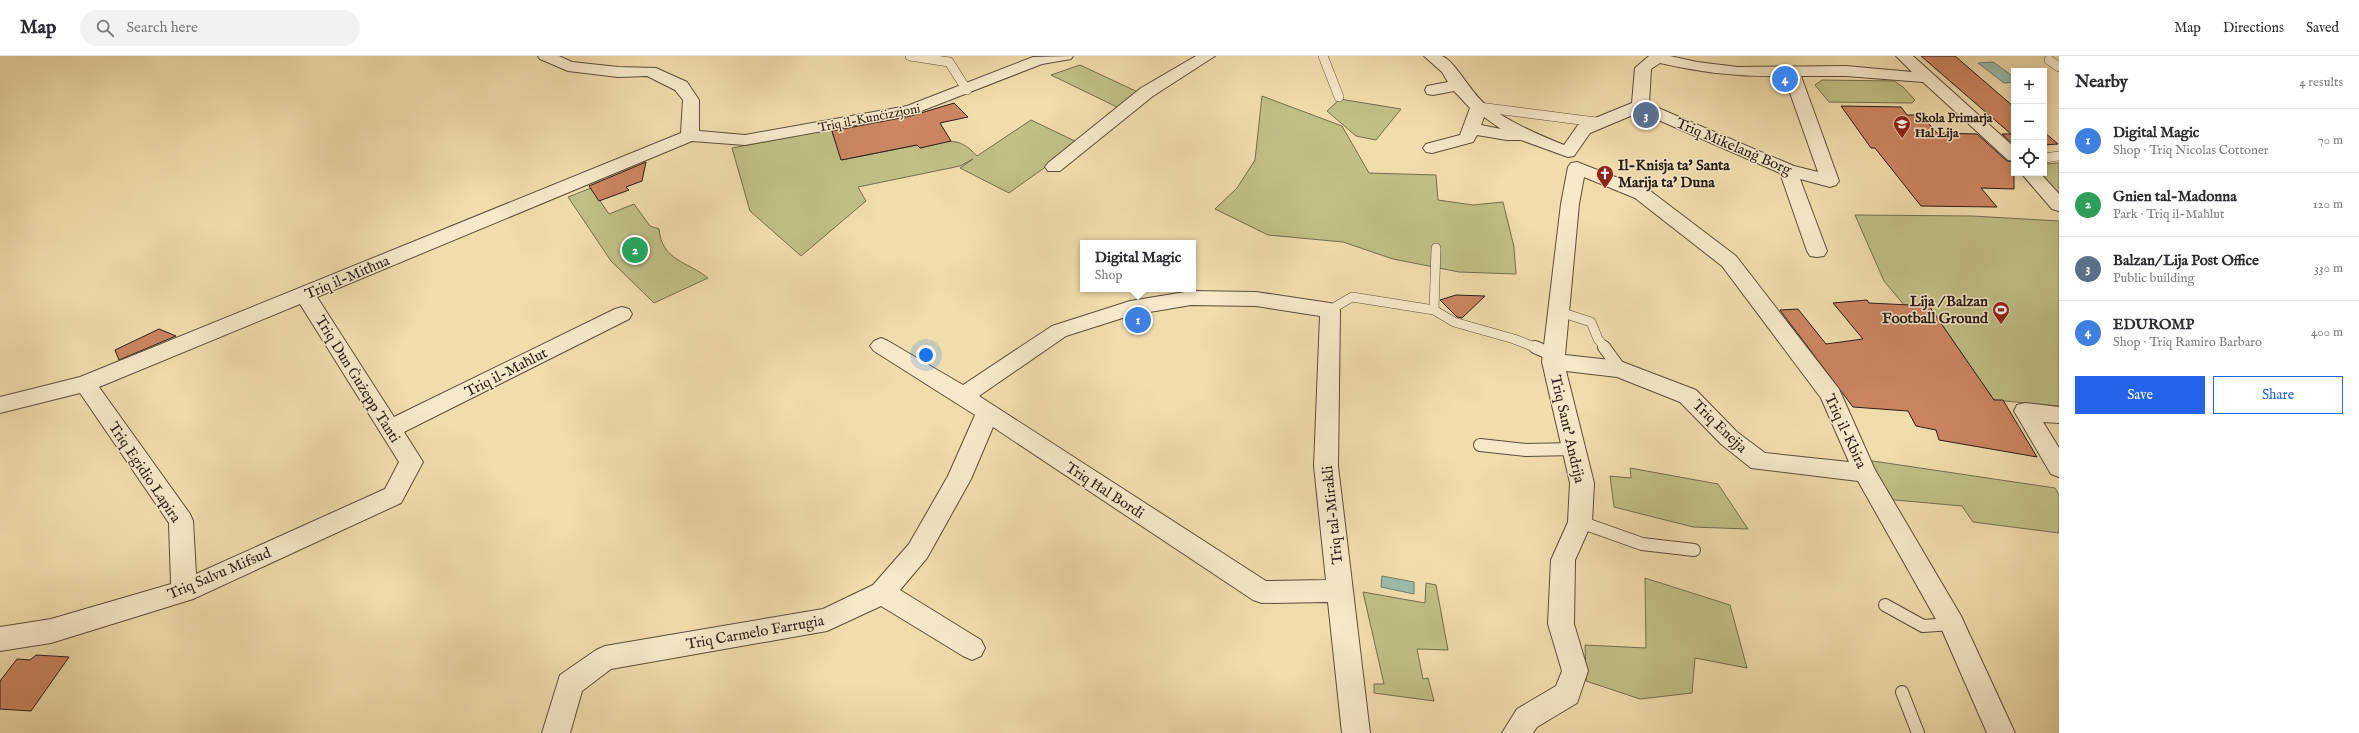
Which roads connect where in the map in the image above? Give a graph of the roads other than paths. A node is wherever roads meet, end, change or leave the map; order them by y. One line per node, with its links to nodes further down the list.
1 (546, 56): 22 (street)
2 (910, 56): 14 (lane)
3 (1065, 56): 14 (street, Triq il-Kunċizzjoni)
4 (1208, 56): 28 (street)
5 (1323, 56): 16 (lane)
6 (1432, 56): 13 (street)
7 (1904, 56): 12 (street)
8 (1659, 57): 11 (street); 17 (street)
9 (2048, 60): 10 (lane)
10 (2059, 67)
11 (1791, 72): 12 (street); 29 (street, Triq Mikelanġ Borg)
12 (1929, 78): 24 (street)
13 (1458, 85): 15 (street); 18 (street)
14 (967, 90): 22 (street, Triq il-Kunċizzjoni)
15 (1433, 90)
16 (1339, 97)
17 (1640, 106): 19 (street); 29 (street, Triq Mikelanġ Borg)
18 (1479, 107): 19 (lane); 20 (street); 21 (street)
19 (1596, 122): 27 (street)
20 (1470, 128): 21 (street); 23 (street)
21 (1523, 135): 27 (street, Triq il-Kbira)
22 (690, 136): 34 (street, Triq il-Mitħna)
23 (1432, 148)
24 (2011, 153)
25 (2059, 156): 26 (lane)
26 (2047, 158)
27 (1572, 159): 37 (street, Triq Sant' Andrija); 52 (street, Triq il-Kbira)
28 (1054, 167)
29 (1788, 170): 33 (street)
30 (2033, 176): 31 (street)
31 (2059, 205)
32 (1436, 248): 36 (lane)
33 (1816, 251)
34 (305, 295): 42 (street, Triq il-Mitħna); 47 (street, Triq Dun Ġużepp Tanti)
35 (1330, 310): 36 (lane); 43 (street); 56 (street, Triq tal-Mirakli)
36 (1434, 310): 40 (lane)
37 (1560, 312): 40 (street, Triq Sant' Andrija); 41 (lane)
38 (622, 314): 47 (street, Triq il-Maħlut)
39 (881, 346): 43 (street, Triq Ħal Bordi)
40 (1553, 358): 41 (street, Triq Enejja); 49 (street, Triq Sant' Andrija)
41 (1620, 369): 52 (street, Triq Enejja)
42 (85, 384): 44 (street, Triq il-Mitħna); 55 (street, Triq Egidio Lapira)
43 (963, 396): 45 (street, Triq Ħal Bordi)
44 (0, 405)
45 (987, 414): 56 (street, Triq Ħal Bordi); 57 (street, Triq Carmelo Farrugia)
46 (2059, 415): 51 (street)
47 (389, 430): 50 (street, Triq Dun Ġużepp Tanti)
48 (1480, 445): 49 (lane)
49 (1575, 449): 53 (street, Triq Sant' Andrija)
50 (411, 462): 55 (street, Triq Salvu Mifsud)
51 (2059, 468)
52 (1866, 473): 59 (street, Triq il-Kbira)
53 (1580, 522): 54 (lane); 65 (street, Triq Sant' Andrija)
54 (1694, 550)
55 (184, 591): 60 (street, Triq Salvu Mifsud)
56 (1341, 591): 63 (street, Triq tal-Mirakli)
57 (882, 593): 61 (street); 64 (street, Triq Carmelo Farrugia)
58 (1885, 605): 59 (lane)
59 (1952, 624): 67 (street, Triq il-Kbira)
60 (0, 639)
61 (972, 648)
62 (1902, 692): 66 (lane)
63 (1350, 728)
64 (556, 733)
65 (1516, 733)
66 (1918, 733)
67 (2001, 733)

